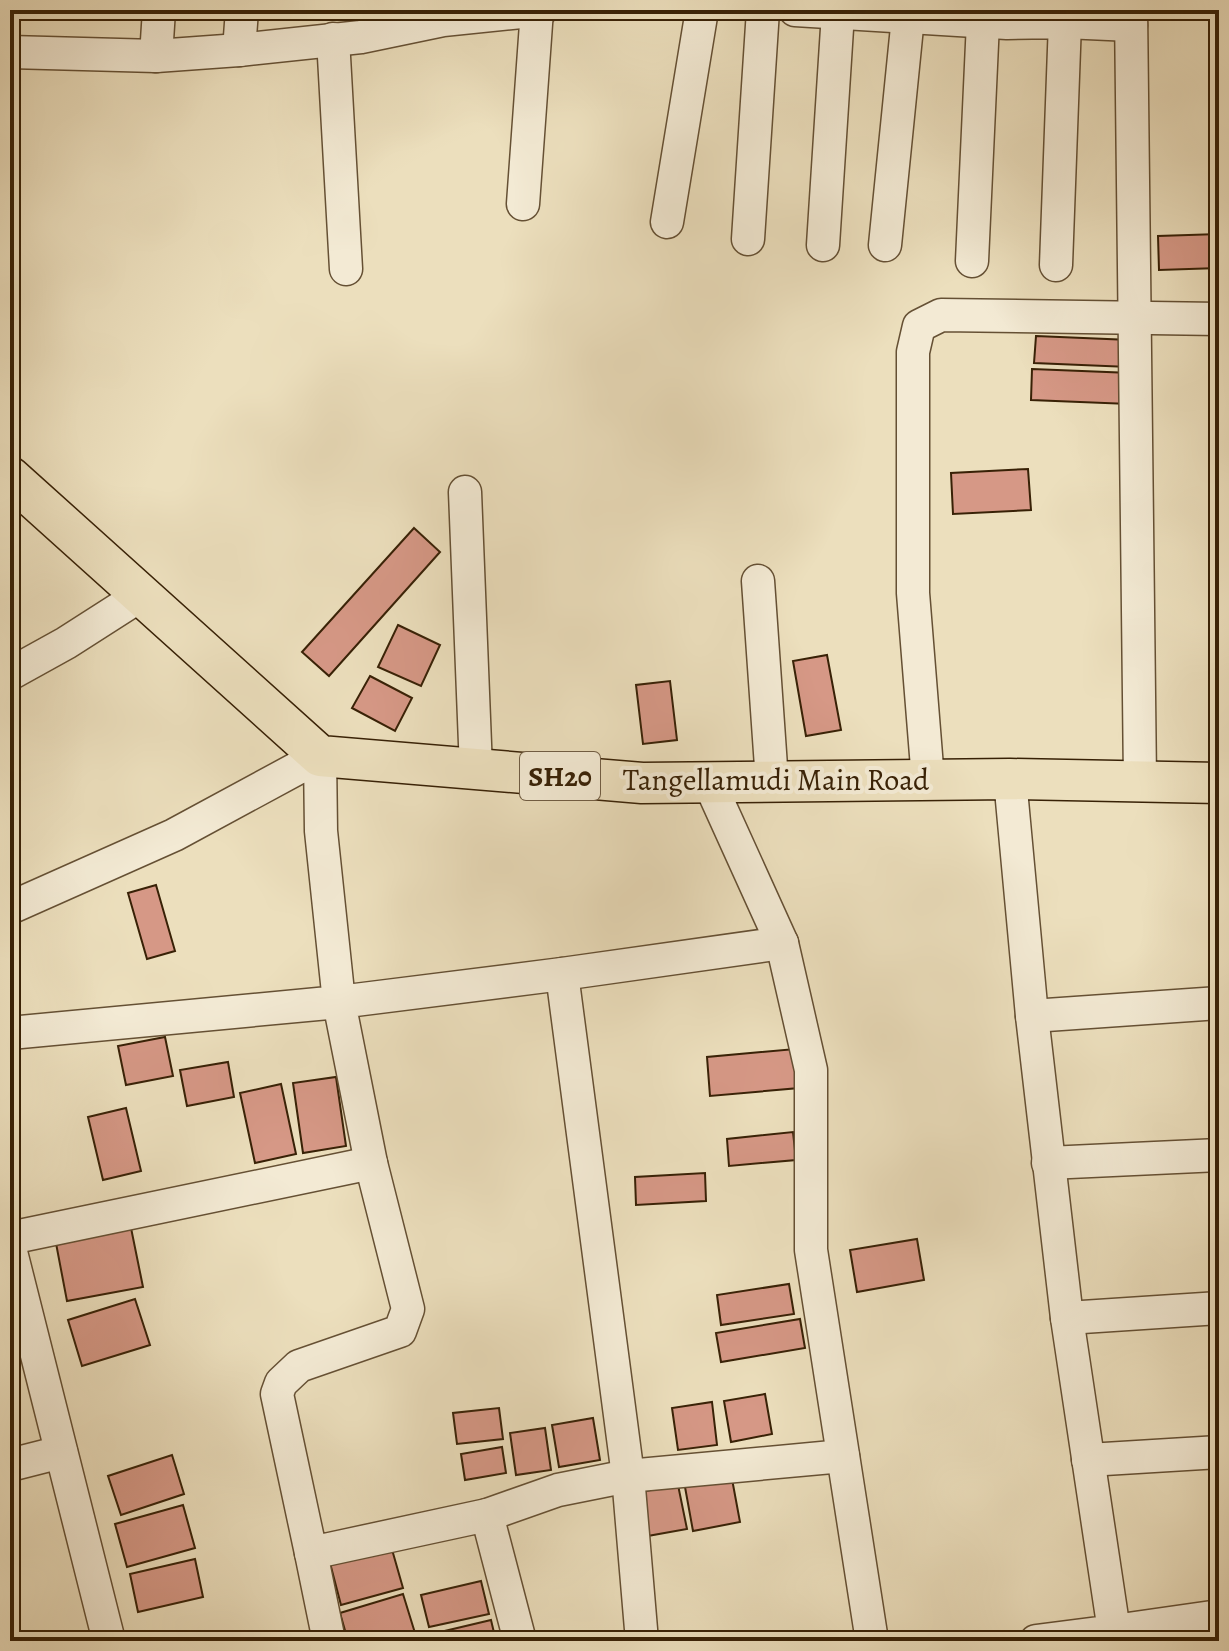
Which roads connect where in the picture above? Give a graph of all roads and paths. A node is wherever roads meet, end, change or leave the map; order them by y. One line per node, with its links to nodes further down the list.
1 (159, 10): 16 (street)
2 (242, 10): 14 (street)
3 (539, 10): 7 (street); 17 (street)
4 (702, 10): 18 (street)
5 (763, 10): 19 (street)
6 (795, 10): 8 (street)
7 (443, 13): 13 (street)
8 (838, 13): 9 (street); 20 (street)
9 (908, 17): 11 (street); 21 (street)
10 (1131, 18): 12 (street); 25 (street)
11 (983, 22): 12 (street); 22 (street)
12 (1065, 22): 23 (street)
13 (333, 39): 14 (street); 24 (street)
14 (239, 50): 16 (street)
15 (10, 52): 16 (street)
16 (156, 56)
17 (523, 204)
18 (667, 222)
19 (748, 239)
20 (823, 245)
21 (885, 245)
22 (972, 261)
23 (1056, 265)
24 (346, 269)
25 (1135, 318): 26 (street); 35 (street); 37 (street)
26 (1219, 319)
27 (10, 477): 30 (main road)
28 (465, 492): 33 (street)
29 (758, 581): 36 (street)
30 (141, 595): 31 (street); 32 (main road)
31 (10, 674)
32 (320, 756): 33 (main road, Tangellamudi Main Road / SH20); 40 (street); 43 (street)
33 (476, 769): 38 (main road, Tangellamudi Main Road / SH20)
34 (1010, 779): 35 (main road, Tangellamudi Main Road / SH20); 37 (main road, Tangellamudi Main Road / SH20); 45 (street)
35 (928, 780): 36 (main road, Tangellamudi Main Road / SH20)
36 (772, 781): 38 (main road, Tangellamudi Main Road / SH20)
37 (1140, 781): 39 (main road, Tangellamudi Main Road / SH20)
38 (709, 782): 41 (street)
39 (1219, 783)
40 (10, 908)
41 (782, 943): 42 (street); 56 (street)
42 (562, 974): 43 (street); 59 (street)
43 (339, 1002): 46 (street); 48 (street)
44 (1219, 1003): 45 (street)
45 (1032, 1016): 49 (street)
46 (10, 1033)
47 (1219, 1155): 49 (street)
48 (371, 1163): 50 (street); 61 (street)
49 (1048, 1163): 53 (street)
50 (10, 1238)
51 (12, 1268): 54 (street)
52 (1219, 1308): 53 (street)
53 (1067, 1318): 57 (street)
54 (61, 1452): 58 (street); 64 (street)
55 (1219, 1452): 57 (street)
56 (843, 1456): 59 (street); 68 (street)
57 (1088, 1460): 63 (street)
58 (10, 1465)
59 (628, 1476): 60 (street); 67 (street)
60 (487, 1515): 61 (street); 66 (street)
61 (311, 1553): 65 (street)
62 (1219, 1616): 63 (street)
63 (1114, 1636): 69 (street)
64 (103, 1640)
65 (329, 1641)
66 (520, 1641)
67 (642, 1641)
68 (872, 1641)
69 (1036, 1641)

